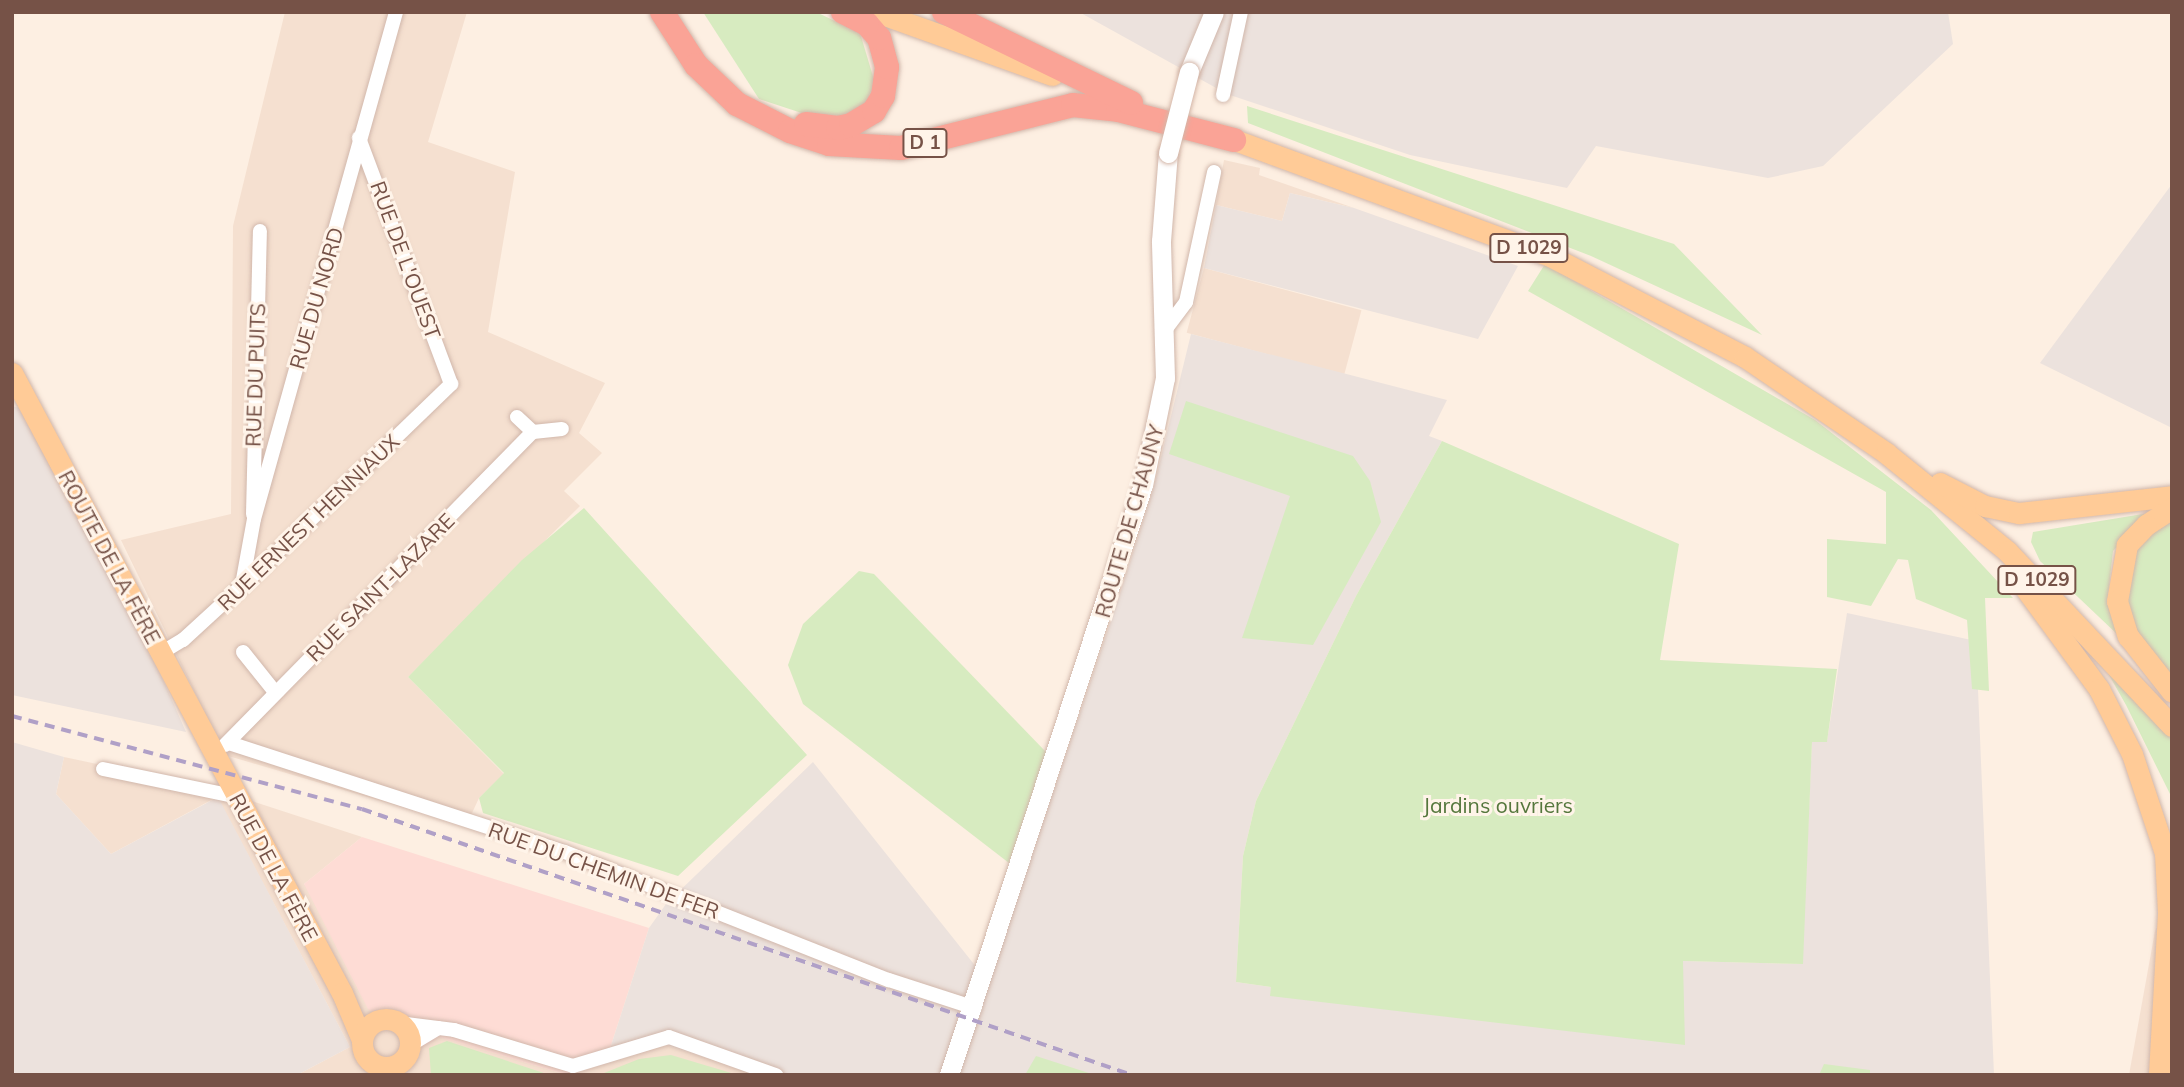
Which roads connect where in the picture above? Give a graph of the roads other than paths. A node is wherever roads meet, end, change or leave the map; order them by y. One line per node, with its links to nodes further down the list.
1 (396, 12): 11 (street, RUE DU NORD)
2 (662, 12): 12 (highway, D 1)
3 (677, 12): 4 (highway)
4 (844, 12)
5 (876, 12): 10 (main road, D 1029)
6 (944, 12): 10 (highway)
7 (1214, 12): 15 (street, ROUTE DE CHAUNY, bridge)
8 (1241, 12): 9 (street)
9 (1223, 95)
10 (1131, 103): 12 (main road, D 1029)
11 (359, 138): 17 (street, RUE DE L'OUEST); 24 (street, RUE DU NORD)
12 (1234, 139): 21 (main road, D 1029)
13 (1214, 172): 15 (street)
14 (260, 231): 24 (street, RUE DU PUITS)
15 (1166, 330): 40 (street, ROUTE DE CHAUNY)
16 (12, 373): 28 (main road, ROUTE DE LA FÈRE)
17 (451, 384): 26 (street, RUE ERNEST HENNIAUX)
18 (517, 417): 20 (street)
19 (562, 429): 20 (street)
20 (533, 432): 29 (street, RUE SAINT-LAZARE)
21 (1886, 453): 22 (main road); 25 (main road, D 1029)
22 (2172, 496)
23 (2172, 508): 30 (main road)
24 (254, 519): 26 (street, RUE DU NORD)
25 (1969, 519): 31 (main road, D 1029); 33 (main road)
26 (242, 586): 28 (street, RUE ERNEST HENNIAUX)
27 (243, 652): 29 (street)
28 (161, 653): 32 (main road, ROUTE DE LA FÈRE)
29 (275, 692): 32 (street, RUE SAINT-LAZARE)
30 (2172, 692)
31 (2172, 726)
32 (216, 744): 35 (main road, RUE DE LA FÈRE); 40 (street, RUE DU CHEMIN DE FER)
33 (2132, 754): 36 (main road); 49 (main road)
34 (103, 769): 35 (street)
35 (237, 797): 38 (main road, RUE DE LA FÈRE)
36 (2172, 832)
37 (2172, 948): 39 (street)
38 (342, 993): 41 (main road, RUE DE LA FÈRE); 45 (main road, RUE DE LA FÈRE)
39 (2171, 999): 49 (street)
40 (973, 1014): 48 (street, ROUTE DE CHAUNY)
41 (375, 1022): 42 (main road); 45 (main road)
42 (398, 1023): 43 (street); 46 (main road)
43 (438, 1028): 46 (street); 47 (street)
44 (2172, 1036): 49 (main road)
45 (362, 1040): 46 (main road, RUE DE LA FÈRE)
46 (395, 1065)
47 (776, 1075)
48 (949, 1075)
49 (2161, 1075)

